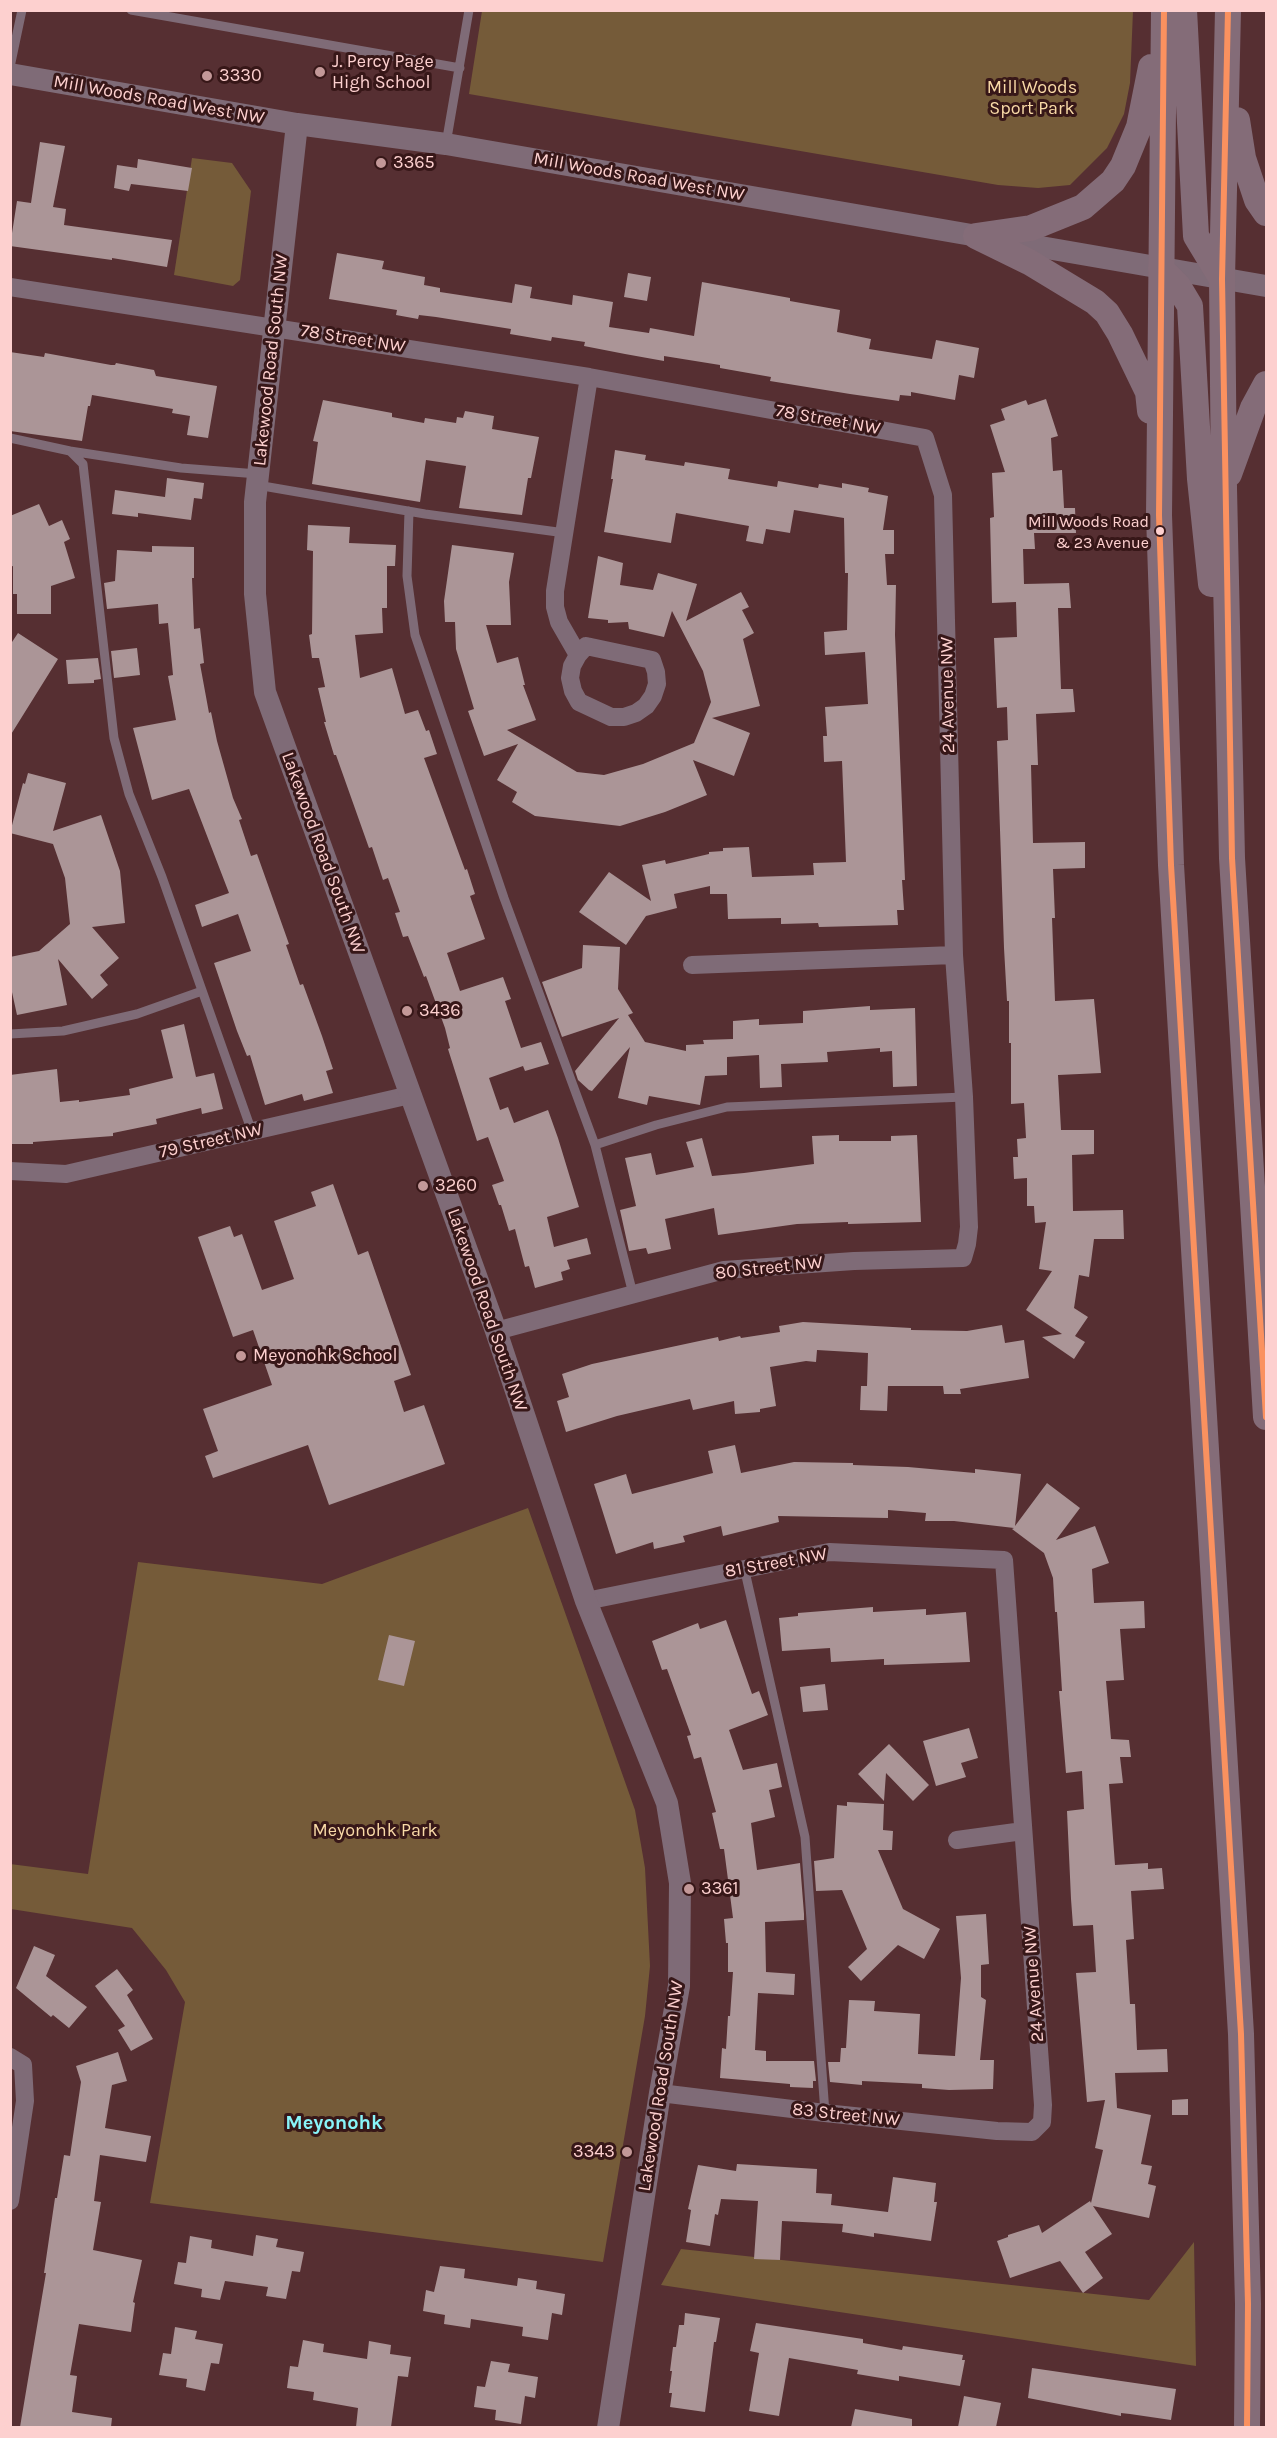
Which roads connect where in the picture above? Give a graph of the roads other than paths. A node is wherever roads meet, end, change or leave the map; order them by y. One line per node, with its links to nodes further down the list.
1 (22, 10): 8 (lane)
2 (131, 10): 9 (lane)
3 (469, 10): 9 (lane)
4 (1162, 10): 14 (main road); 15 (main road)
5 (1184, 10): 16 (main road)
6 (1228, 10): 7 (main road)
7 (1227, 55): 13 (main road); 16 (main road)
8 (10, 67)
9 (460, 68): 12 (lane)
10 (10, 74): 11 (street, Mill Woods Road West NW)
11 (297, 124): 12 (street, Mill Woods Road West NW); 19 (street, Lakewood Road South NW)
12 (446, 144): 14 (street, Mill Woods Road West NW)
13 (1266, 213)
14 (976, 236): 15 (street, Mill Woods Road West NW); 28 (main road)
15 (1161, 268): 16 (street, Mill Woods Road West NW); 28 (main road); 31 (main road)
16 (1222, 279): 17 (street, Mill Woods Road West NW); 26 (main road)
17 (1266, 286)
18 (10, 287): 19 (street, 78 Street NW)
19 (276, 326): 20 (street, 78 Street NW); 25 (street, Lakewood Road South NW)
20 (589, 377): 23 (street, 78 Street NW); 29 (street)
21 (1266, 384): 26 (main road)
22 (10, 438): 24 (lane)
23 (925, 438): 32 (street, 24 Avenue NW)
24 (70, 451): 25 (lane); 34 (lane)
25 (258, 480): 27 (lane); 36 (street, Lakewood Road South NW)
26 (1224, 488): 31 (main road)
27 (409, 511): 29 (lane); 39 (lane)
28 (1159, 515): 56 (main road)
29 (564, 533): 30 (street)
30 (578, 655): 30 (street)
31 (1229, 684): 44 (main road)
32 (954, 955): 33 (street); 37 (street, 24 Avenue NW)
33 (692, 965)
34 (202, 991): 35 (lane); 38 (lane)
35 (10, 1034)
36 (410, 1095): 38 (street, 79 Street NW); 43 (street, Lakewood Road South NW)
37 (964, 1096): 39 (lane); 41 (street, 24 Avenue NW)
38 (252, 1132): 40 (street, 79 Street NW)
39 (595, 1145): 42 (lane)
40 (10, 1171)
41 (967, 1244): 42 (street, 80 Street NW)
42 (633, 1294): 43 (street, 80 Street NW)
43 (496, 1330): 47 (street, Lakewood Road South NW)
44 (1266, 1417)
45 (1004, 1560): 46 (street, 81 Street NW); 48 (street, 24 Avenue NW)
46 (744, 1567): 47 (street, 81 Street NW); 52 (lane)
47 (586, 1600): 51 (street, Lakewood Road South NW)
48 (1023, 1832): 49 (street); 53 (street, 24 Avenue NW)
49 (957, 1840)
50 (17, 2061): 54 (street)
51 (660, 2093): 52 (street, 83 Street NW); 55 (street, Lakewood Road South NW)
52 (825, 2113): 53 (street, 83 Street NW)
53 (1032, 2132)
54 (10, 2201)
55 (608, 2427)
56 (1247, 2427)

